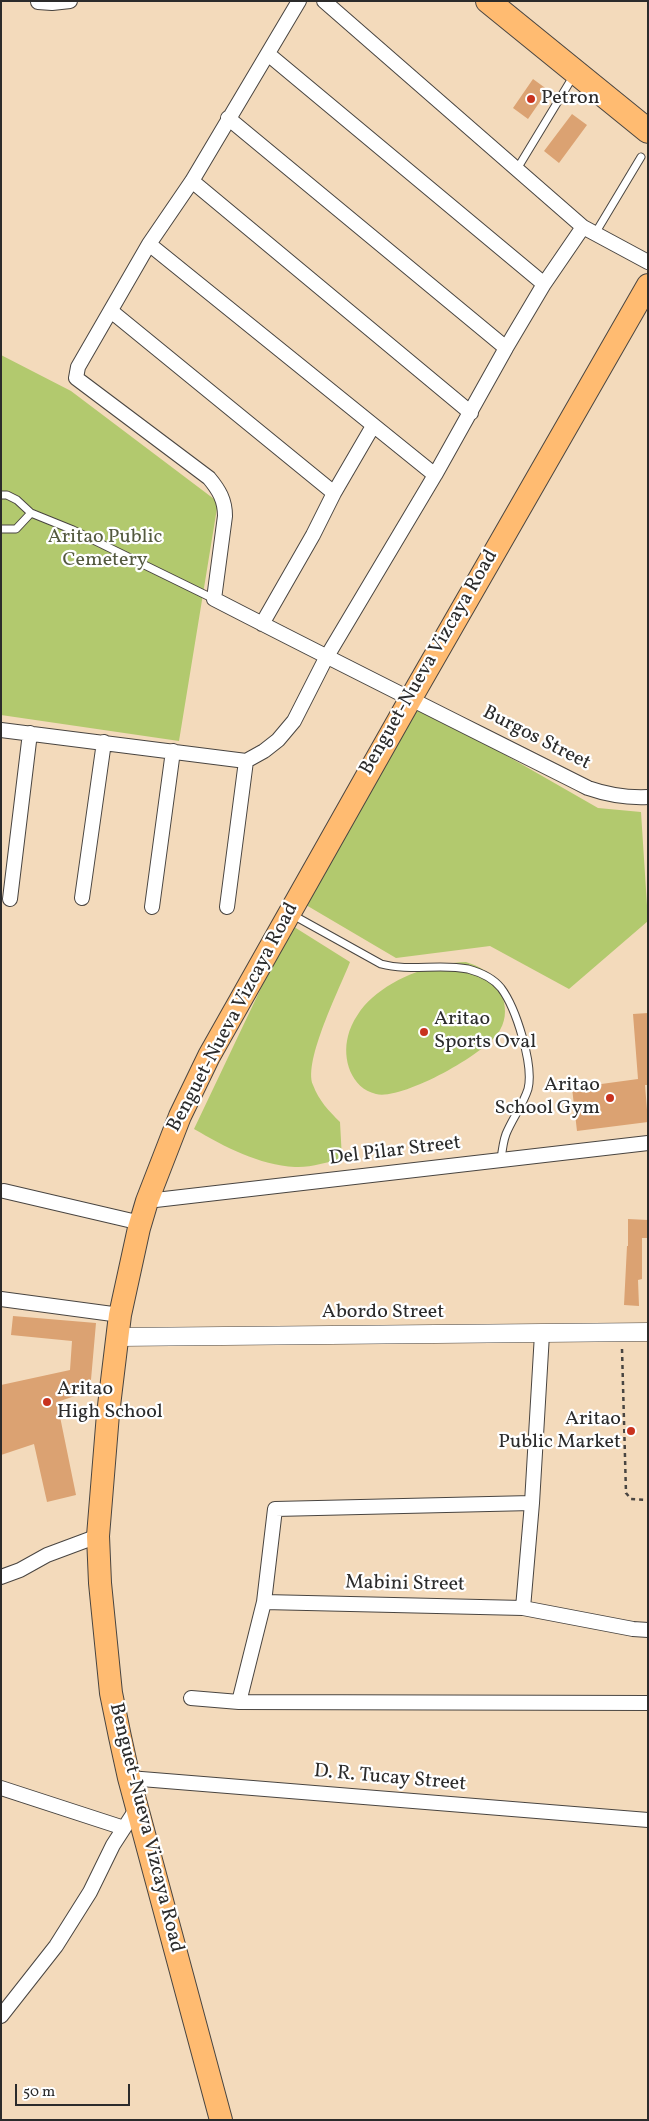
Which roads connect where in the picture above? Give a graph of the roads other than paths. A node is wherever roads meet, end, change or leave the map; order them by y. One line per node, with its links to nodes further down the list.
1 (70, 1): 5 (street)
2 (299, 1): 6 (street)
3 (324, 1): 11 (street)
4 (488, 1): 7 (highway)
5 (38, 2)
6 (268, 54): 8 (street); 16 (street)
7 (576, 73): 9 (highway); 11 (lane)
8 (228, 118): 12 (street); 19 (street)
9 (648, 131)
10 (641, 157): 13 (lane)
11 (517, 169): 13 (street)
12 (192, 181): 14 (street); 20 (street)
13 (590, 230): 15 (street); 16 (street)
14 (150, 244): 18 (street); 21 (street)
15 (648, 262)
16 (544, 284): 19 (street)
17 (648, 285): 30 (main road, Benguet-Nueva Vizcaya Road)
18 (111, 311): 23 (street); 27 (street)
19 (506, 348): 20 (street)
20 (471, 413): 22 (street)
21 (373, 426): 22 (street); 23 (street)
22 (435, 475): 29 (street)
23 (334, 493): 28 (street)
24 (1, 495): 25 (lane)
25 (31, 513): 26 (lane); 27 (lane)
26 (1, 529)
27 (214, 599): 28 (street, Burgos Street)
28 (262, 624): 29 (street, Burgos Street)
29 (326, 658): 30 (street, Burgos Street); 35 (street)
30 (411, 698): 36 (street, Burgos Street); 41 (main road, Benguet-Nueva Vizcaya Road)
31 (1, 730): 32 (street)
32 (30, 733): 33 (street); 38 (street)
33 (104, 742): 34 (street); 37 (street)
34 (173, 751): 35 (street); 39 (street)
35 (246, 760): 40 (street)
36 (648, 798)
37 (82, 898)
38 (10, 899)
39 (152, 907)
40 (227, 907)
41 (289, 912): 43 (lane); 45 (main road, Benguet-Nueva Vizcaya Road)
42 (648, 1143): 43 (street, Del Pilar Street)
43 (501, 1160): 45 (street, Del Pilar Street)
44 (4, 1191): 46 (street)
45 (147, 1201): 46 (main road, Benguet-Nueva Vizcaya Road)
46 (141, 1223): 48 (main road, Benguet-Nueva Vizcaya Road)
47 (1, 1299): 48 (street)
48 (120, 1315): 51 (main road, Benguet-Nueva Vizcaya Road)
49 (648, 1332): 50 (street, Abordo Street)
50 (542, 1334): 51 (street, Abordo Street); 52 (street)
51 (118, 1337): 53 (main road, Benguet-Nueva Vizcaya Road)
52 (532, 1503): 55 (street); 56 (street)
53 (98, 1536): 54 (street); 61 (main road, Benguet-Nueva Vizcaya Road)
54 (1, 1577)
55 (264, 1602): 56 (street, Mabini Street); 59 (street)
56 (523, 1608): 57 (street, Mabini Street)
57 (648, 1630)
58 (191, 1698): 59 (street)
59 (239, 1702): 60 (street)
60 (648, 1703)
61 (129, 1778): 63 (main road, Benguet-Nueva Vizcaya Road); 64 (street, D. R. Tucay Street)
62 (1, 1788): 65 (street)
63 (137, 1808): 65 (street); 67 (main road, Benguet-Nueva Vizcaya Road)
64 (648, 1820)
65 (124, 1828): 66 (street)
66 (1, 2016)
67 (221, 2120)

